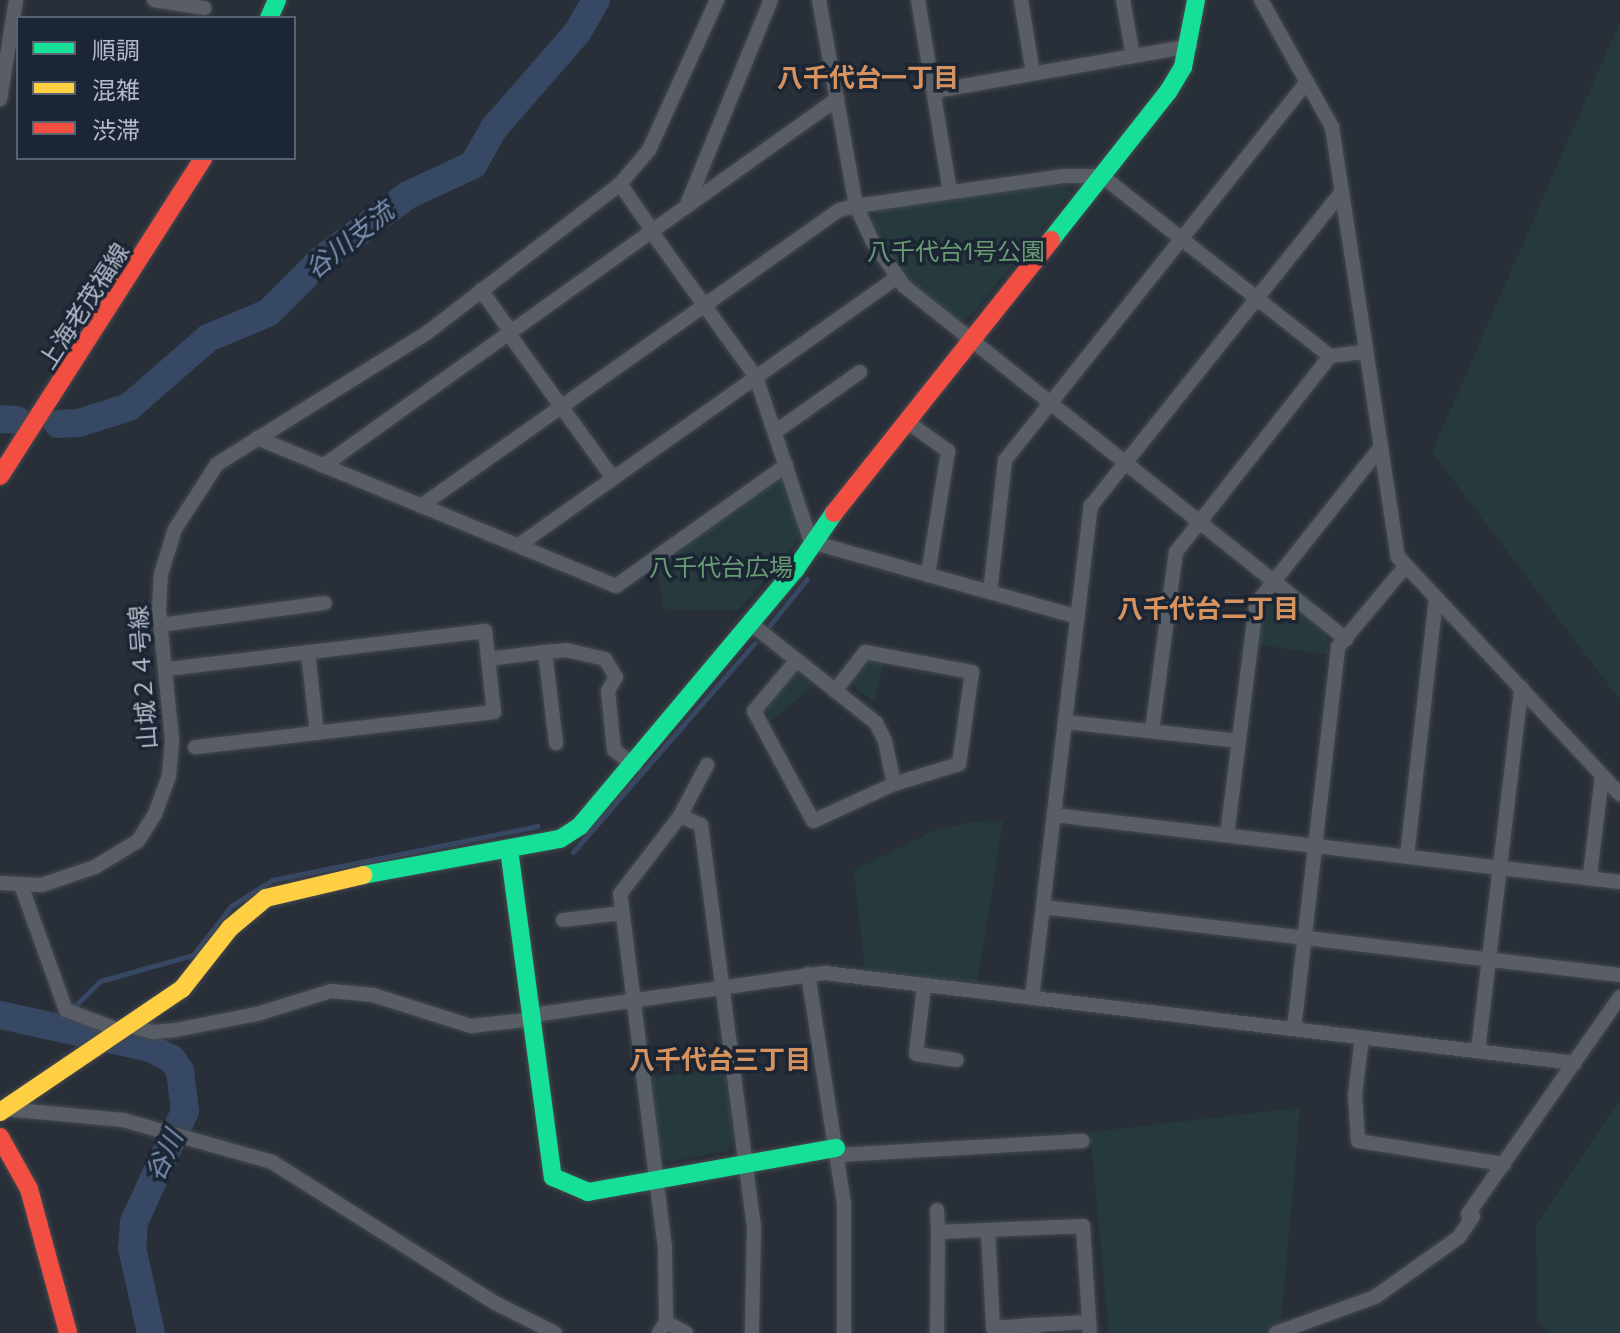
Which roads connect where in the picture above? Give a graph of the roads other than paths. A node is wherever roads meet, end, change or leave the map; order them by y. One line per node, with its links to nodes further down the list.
1 (16, 0): 14 (street)
2 (154, 0): 11 (street)
3 (717, 0): 22 (street, 山城２４号線)
4 (771, 0): 26 (street)
5 (819, 0): 19 (street)
6 (918, 0): 17 (street)
7 (1021, 0): 15 (street)
8 (1123, 0): 13 (street)
9 (1196, 0): 12 (street)
10 (1261, 0): 16 (street)
11 (204, 8)
12 (1190, 46): 13 (street); 21 (street)
13 (1133, 56): 15 (street)
14 (8, 66): 18 (street)
15 (1033, 73): 17 (street)
16 (1306, 83): 24 (street); 28 (street)
17 (935, 91): 23 (street)
18 (0, 99)
19 (837, 99): 25 (street); 26 (street)
20 (202, 160): 48 (street, 上海老茂福線)
21 (1102, 176): 23 (street); 28 (street); 34 (street)
22 (620, 184): 27 (street); 30 (street, 山城２４号線)
23 (950, 191): 25 (street)
24 (1342, 192): 31 (street); 35 (street)
25 (856, 206): 29 (street); 32 (street)
26 (686, 207): 27 (street)
27 (652, 231): 32 (street); 33 (street)
28 (1183, 239): 31 (street); 39 (street)
29 (898, 277): 34 (street); 38 (street)
30 (481, 290): 33 (street); 43 (street, 山城２４号線)
31 (1257, 299): 36 (street); 45 (street)
32 (703, 306): 38 (street); 40 (street)
33 (510, 333): 40 (street); 47 (street)
34 (970, 341): 39 (street); 41 (street)
35 (1365, 352): 36 (street); 44 (street)
36 (1330, 356): 51 (street)
37 (860, 372): 42 (street)
38 (756, 377): 42 (street); 49 (street)
39 (1051, 405): 45 (street); 57 (street)
40 (562, 406): 49 (street); 50 (street)
41 (906, 421): 52 (street); 55 (street)
42 (775, 432): 46 (street)
43 (257, 438): 47 (street); 62 (street, 山城２４号線)
44 (1381, 447): 54 (street); 56 (street)
45 (1125, 463): 51 (street); 60 (street)
46 (786, 465): 52 (street); 53 (street)
47 (323, 466): 50 (street)
48 (0, 476)
49 (613, 478): 53 (street)
50 (421, 506): 53 (street)
51 (1199, 522): 56 (street); 72 (street)
52 (811, 542): 55 (street); 61 (street)
53 (519, 545)
54 (1405, 567): 58 (street); 63 (street)
55 (928, 575): 57 (street)
56 (1273, 581): 63 (street); 74 (street)
57 (990, 592): 60 (street)
58 (1436, 599): 69 (street); 87 (street)
59 (325, 603): 62 (street)
60 (1078, 617): 71 (street)
61 (750, 623): 67 (street); 78 (street)
62 (160, 625): 68 (street, 山城２４号線)
63 (1346, 639): 85 (street)
64 (308, 652): 66 (street); 68 (street); 73 (street)
65 (545, 652): 66 (street); 75 (street); 78 (street)
66 (488, 659): 73 (street)
67 (796, 661): 70 (street); 80 (street)
68 (167, 669): 92 (street, 山城２４号線)
69 (1521, 688): 79 (street); 88 (street)
70 (835, 691): 80 (street); 80 (street)
71 (1065, 722): 72 (street); 82 (street)
72 (1152, 731): 74 (street)
73 (317, 733): 76 (street)
74 (1239, 741): 84 (street)
75 (556, 743)
76 (195, 747)
77 (707, 765): 83 (street)
78 (635, 766): 86 (street)
79 (1602, 776): 81 (street); 89 (street)
80 (894, 784)
81 (1620, 794)
82 (1054, 815): 84 (street); 93 (street)
83 (680, 816): 94 (street); 101 (street)
84 (1227, 835): 85 (street)
85 (1315, 845): 87 (street); 96 (street)
86 (509, 849): 105 (street); 107 (street)
87 (1407, 856): 88 (street)
88 (1499, 867): 89 (street); 97 (street)
89 (1590, 875): 90 (street)
90 (1620, 882)
91 (0, 883): 92 (street, 山城２４号線)
92 (22, 888): 107 (street)
93 (1043, 907): 96 (street); 103 (street)
94 (622, 913): 95 (street); 104 (street)
95 (563, 920)
96 (1305, 938): 97 (street); 106 (street)
97 (1489, 959): 99 (street); 109 (street)
98 (808, 974): 100 (street); 101 (street); 115 (street)
99 (1620, 975)
100 (924, 986): 103 (street); 110 (street)
101 (722, 987): 104 (street); 116 (street)
102 (1620, 997): 111 (street)
103 (1032, 998): 106 (street)
104 (633, 1000): 105 (street); 118 (street)
105 (533, 1017): 107 (street); 118 (street)
106 (1294, 1029): 108 (street)
107 (123, 1030): 112 (street)
108 (1362, 1037): 109 (street); 117 (street)
109 (1478, 1051): 111 (street)
110 (957, 1060)
111 (1575, 1063): 117 (street)
112 (3, 1110): 126 (street)
113 (0, 1137): 125 (street)
114 (1083, 1141): 115 (street)
115 (837, 1152): 116 (street); 129 (street)
116 (745, 1163): 118 (street); 128 (street)
117 (1504, 1164): 131 (street)
118 (656, 1180): 122 (street)
119 (937, 1210): 121 (street)
120 (988, 1231): 121 (street); 123 (street); 124 (street)
121 (938, 1232): 130 (street)
122 (662, 1328): 127 (street)
123 (1090, 1328): 124 (street)
124 (1034, 1329)
125 (68, 1333)
126 (555, 1333)
127 (686, 1333)
128 (752, 1333)
129 (844, 1333)
130 (937, 1333)
131 (1276, 1333)

